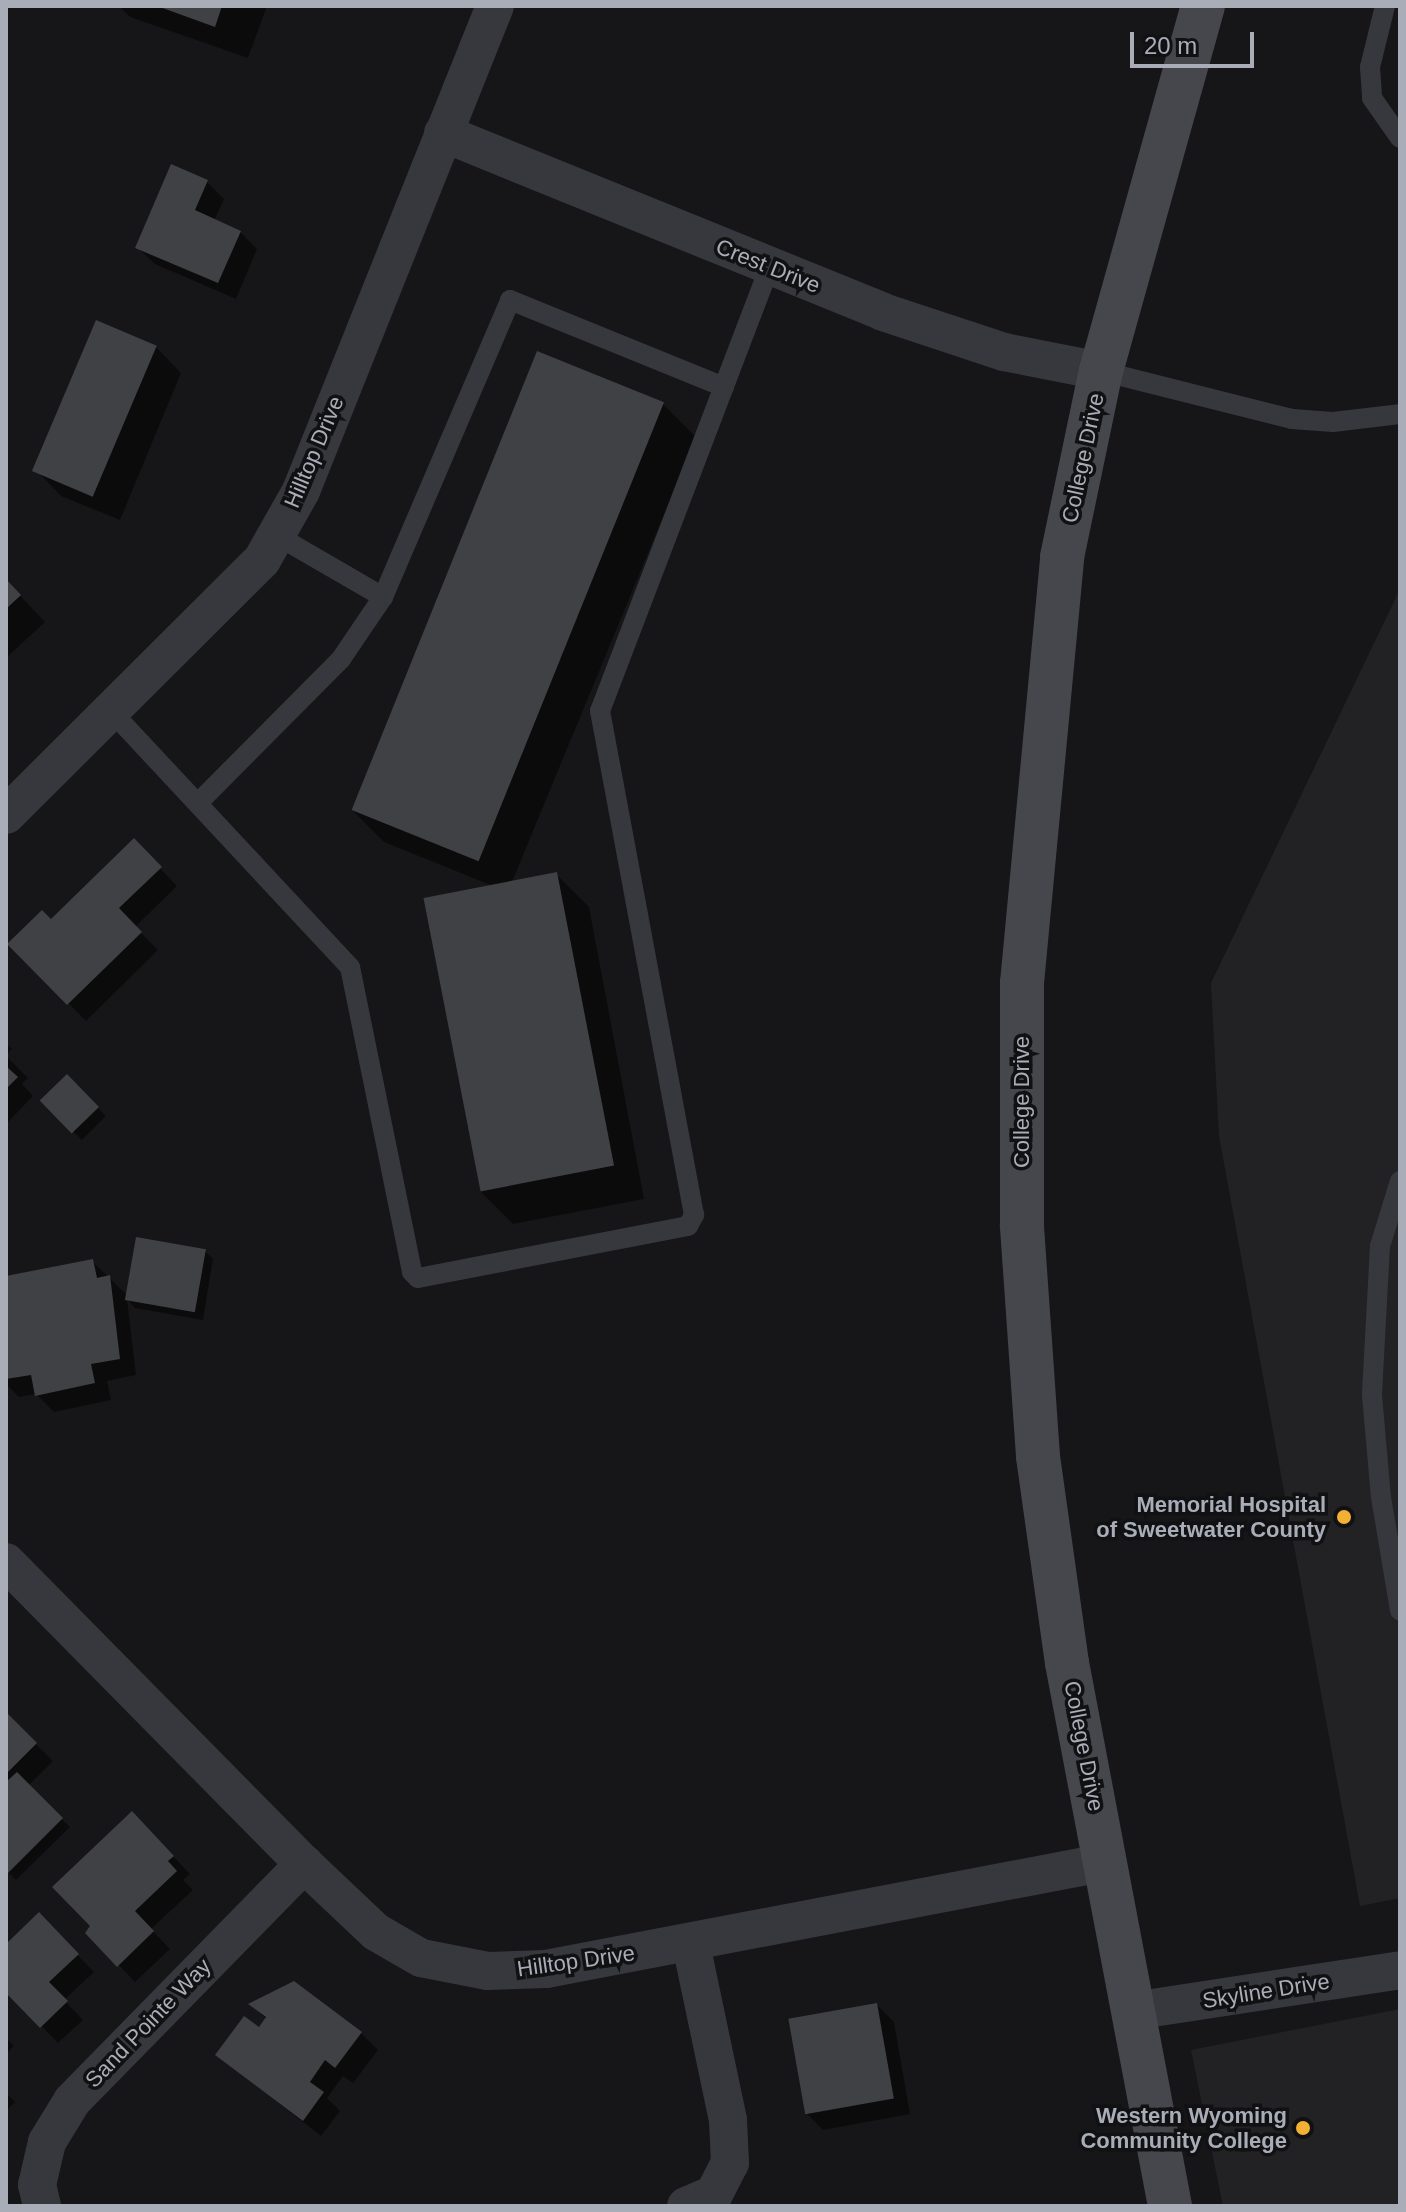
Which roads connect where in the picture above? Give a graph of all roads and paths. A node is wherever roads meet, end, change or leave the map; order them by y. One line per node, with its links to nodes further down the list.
1 (495, 6): 4 (street, Hilltop Drive)
2 (1203, 6): 7 (main road, College Drive)
3 (1385, 6): 5 (lane)
4 (443, 133): 6 (street, Crest Drive); 10 (street, Hilltop Drive)
5 (1400, 138)
6 (770, 266): 7 (street, Crest Drive); 8 (lane)
7 (1101, 371): 9 (lane); 18 (main road, College Drive)
8 (724, 387): 11 (lane); 13 (lane)
9 (1400, 414)
10 (276, 535): 11 (lane); 12 (street, Hilltop Drive)
11 (383, 597): 13 (lane)
12 (112, 712): 13 (lane); 14 (street, Hilltop Drive)
13 (198, 803)
14 (6, 815)
15 (1400, 1181): 17 (lane)
16 (6, 1562): 19 (street, Hilltop Drive)
17 (1400, 1610)
18 (1107, 1862): 20 (street, Hilltop Drive); 22 (main road, College Drive)
19 (304, 1864): 20 (street, Hilltop Drive); 23 (street, Sand Pointe Way)
20 (691, 1944): 24 (street)
21 (1400, 1970): 22 (street, Skyline Drive)
22 (1133, 2011): 25 (main road, College Drive)
23 (28, 2191)
24 (686, 2206)
25 (1170, 2206)

